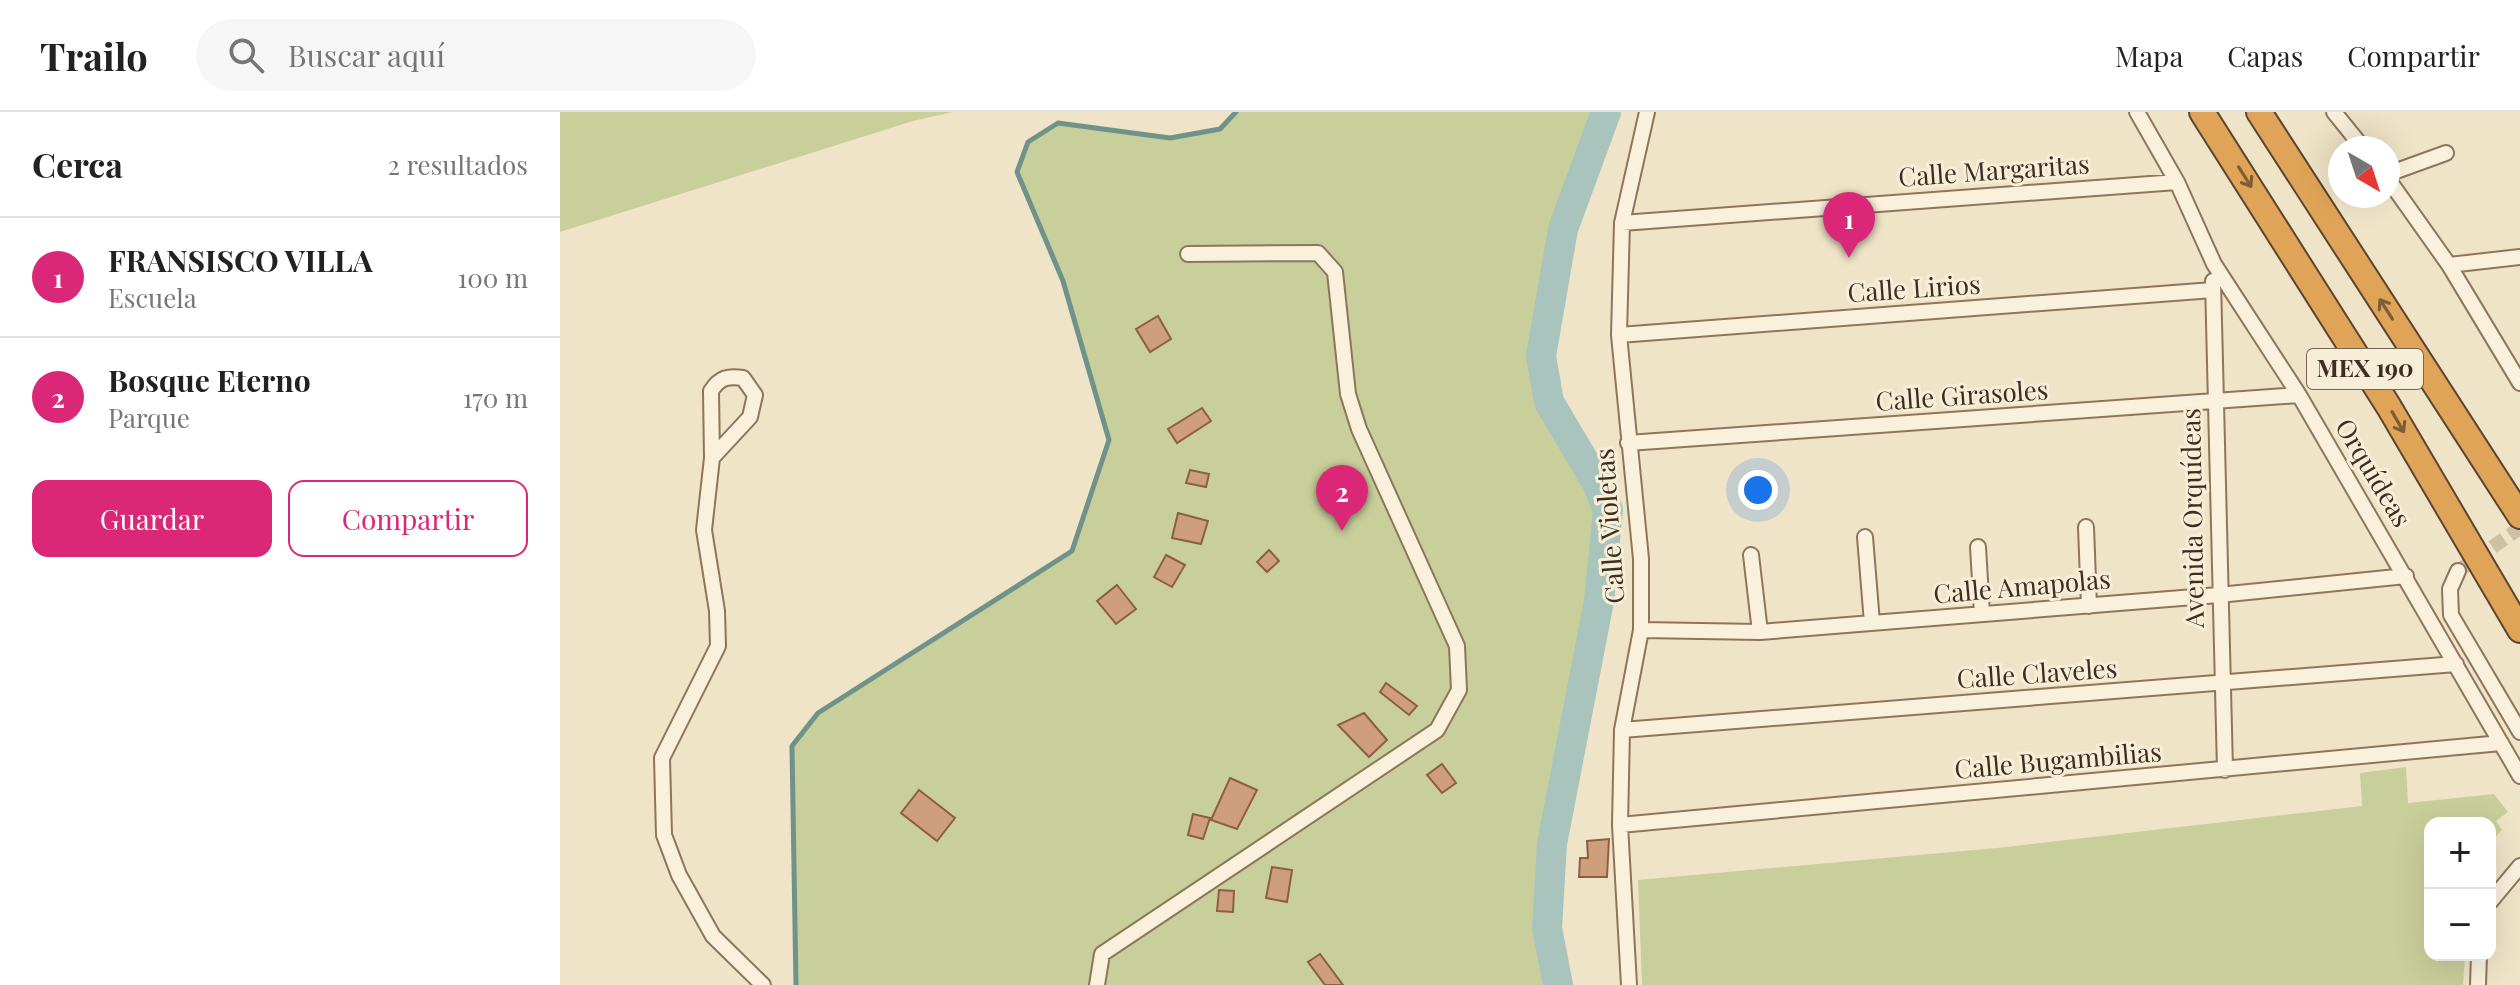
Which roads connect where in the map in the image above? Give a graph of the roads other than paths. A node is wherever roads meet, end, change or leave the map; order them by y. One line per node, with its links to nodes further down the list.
1 (1647, 112): 11 (street, Calle Violetas)
2 (2137, 112): 9 (street, Orquídeas)
3 (2202, 112): 35 (highway, MEX 190, one-way to 35)
4 (2259, 112): 23 (highway, MEX 190, one-way to 4)
5 (2334, 112): 6 (street)
6 (2353, 136)
7 (2446, 153): 8 (street)
8 (2400, 171)
9 (2177, 182): 11 (street, Calle Margaritas); 14 (street, Orquídeas)
10 (2400, 194): 15 (street)
11 (1622, 223): 17 (street, Calle Violetas)
12 (1188, 254): 49 (street)
13 (2520, 257): 15 (street)
14 (2214, 264): 16 (street, Avenida Orquídeas); 19 (street, Orquídeas)
15 (2449, 265): 18 (street)
16 (2213, 290): 17 (street, Calle Lirios); 20 (street, Avenida Orquídeas)
17 (1619, 335): 21 (street, Calle Violetas)
18 (2520, 383)
19 (2299, 395): 20 (street, Calle Girasoles); 29 (street, Orquídeas)
20 (2214, 402): 21 (street, Calle Girasoles); 30 (street, Avenida Orquídeas)
21 (1628, 443): 34 (street, Calle Violetas)
22 (712, 458): 22 (street); 48 (street)
23 (2520, 516)
24 (2086, 527): 31 (street)
25 (1865, 537): 33 (street)
26 (1978, 547): 32 (street)
27 (1751, 555): 36 (street)
28 (2458, 571): 40 (street)
29 (2406, 576): 30 (street, Calle Amapolas); 37 (street, Orquídeas)
30 (2219, 595): 31 (street, Calle Amapolas); 38 (street, Avenida Orquídeas)
31 (2089, 606): 32 (street, Calle Amapolas)
32 (1982, 614): 33 (street, Calle Amapolas)
33 (1872, 623): 36 (street, Calle Amapolas)
34 (1641, 630): 36 (street, Calle Amapolas); 39 (street, Calle Violetas)
35 (2520, 630)
36 (1760, 632)
37 (2456, 664): 38 (street, Calle Claveles); 41 (street, Orquídeas)
38 (2220, 683): 39 (street, Calle Claveles); 42 (street, Avenida Orquídeas)
39 (1622, 730): 44 (street, Calle Violetas)
40 (2520, 732)
41 (2501, 743): 42 (street, Calle Bugambilias); 43 (street, Orquídeas)
42 (2225, 770): 44 (street, Calle Bugambilias)
43 (2520, 776)
44 (1620, 825): 50 (street, Calle Violetas)
45 (2520, 866): 46 (street)
46 (2496, 895)
47 (2479, 961): 51 (street)
48 (763, 985)
49 (1097, 985)
50 (1629, 985)
51 (2478, 985)

